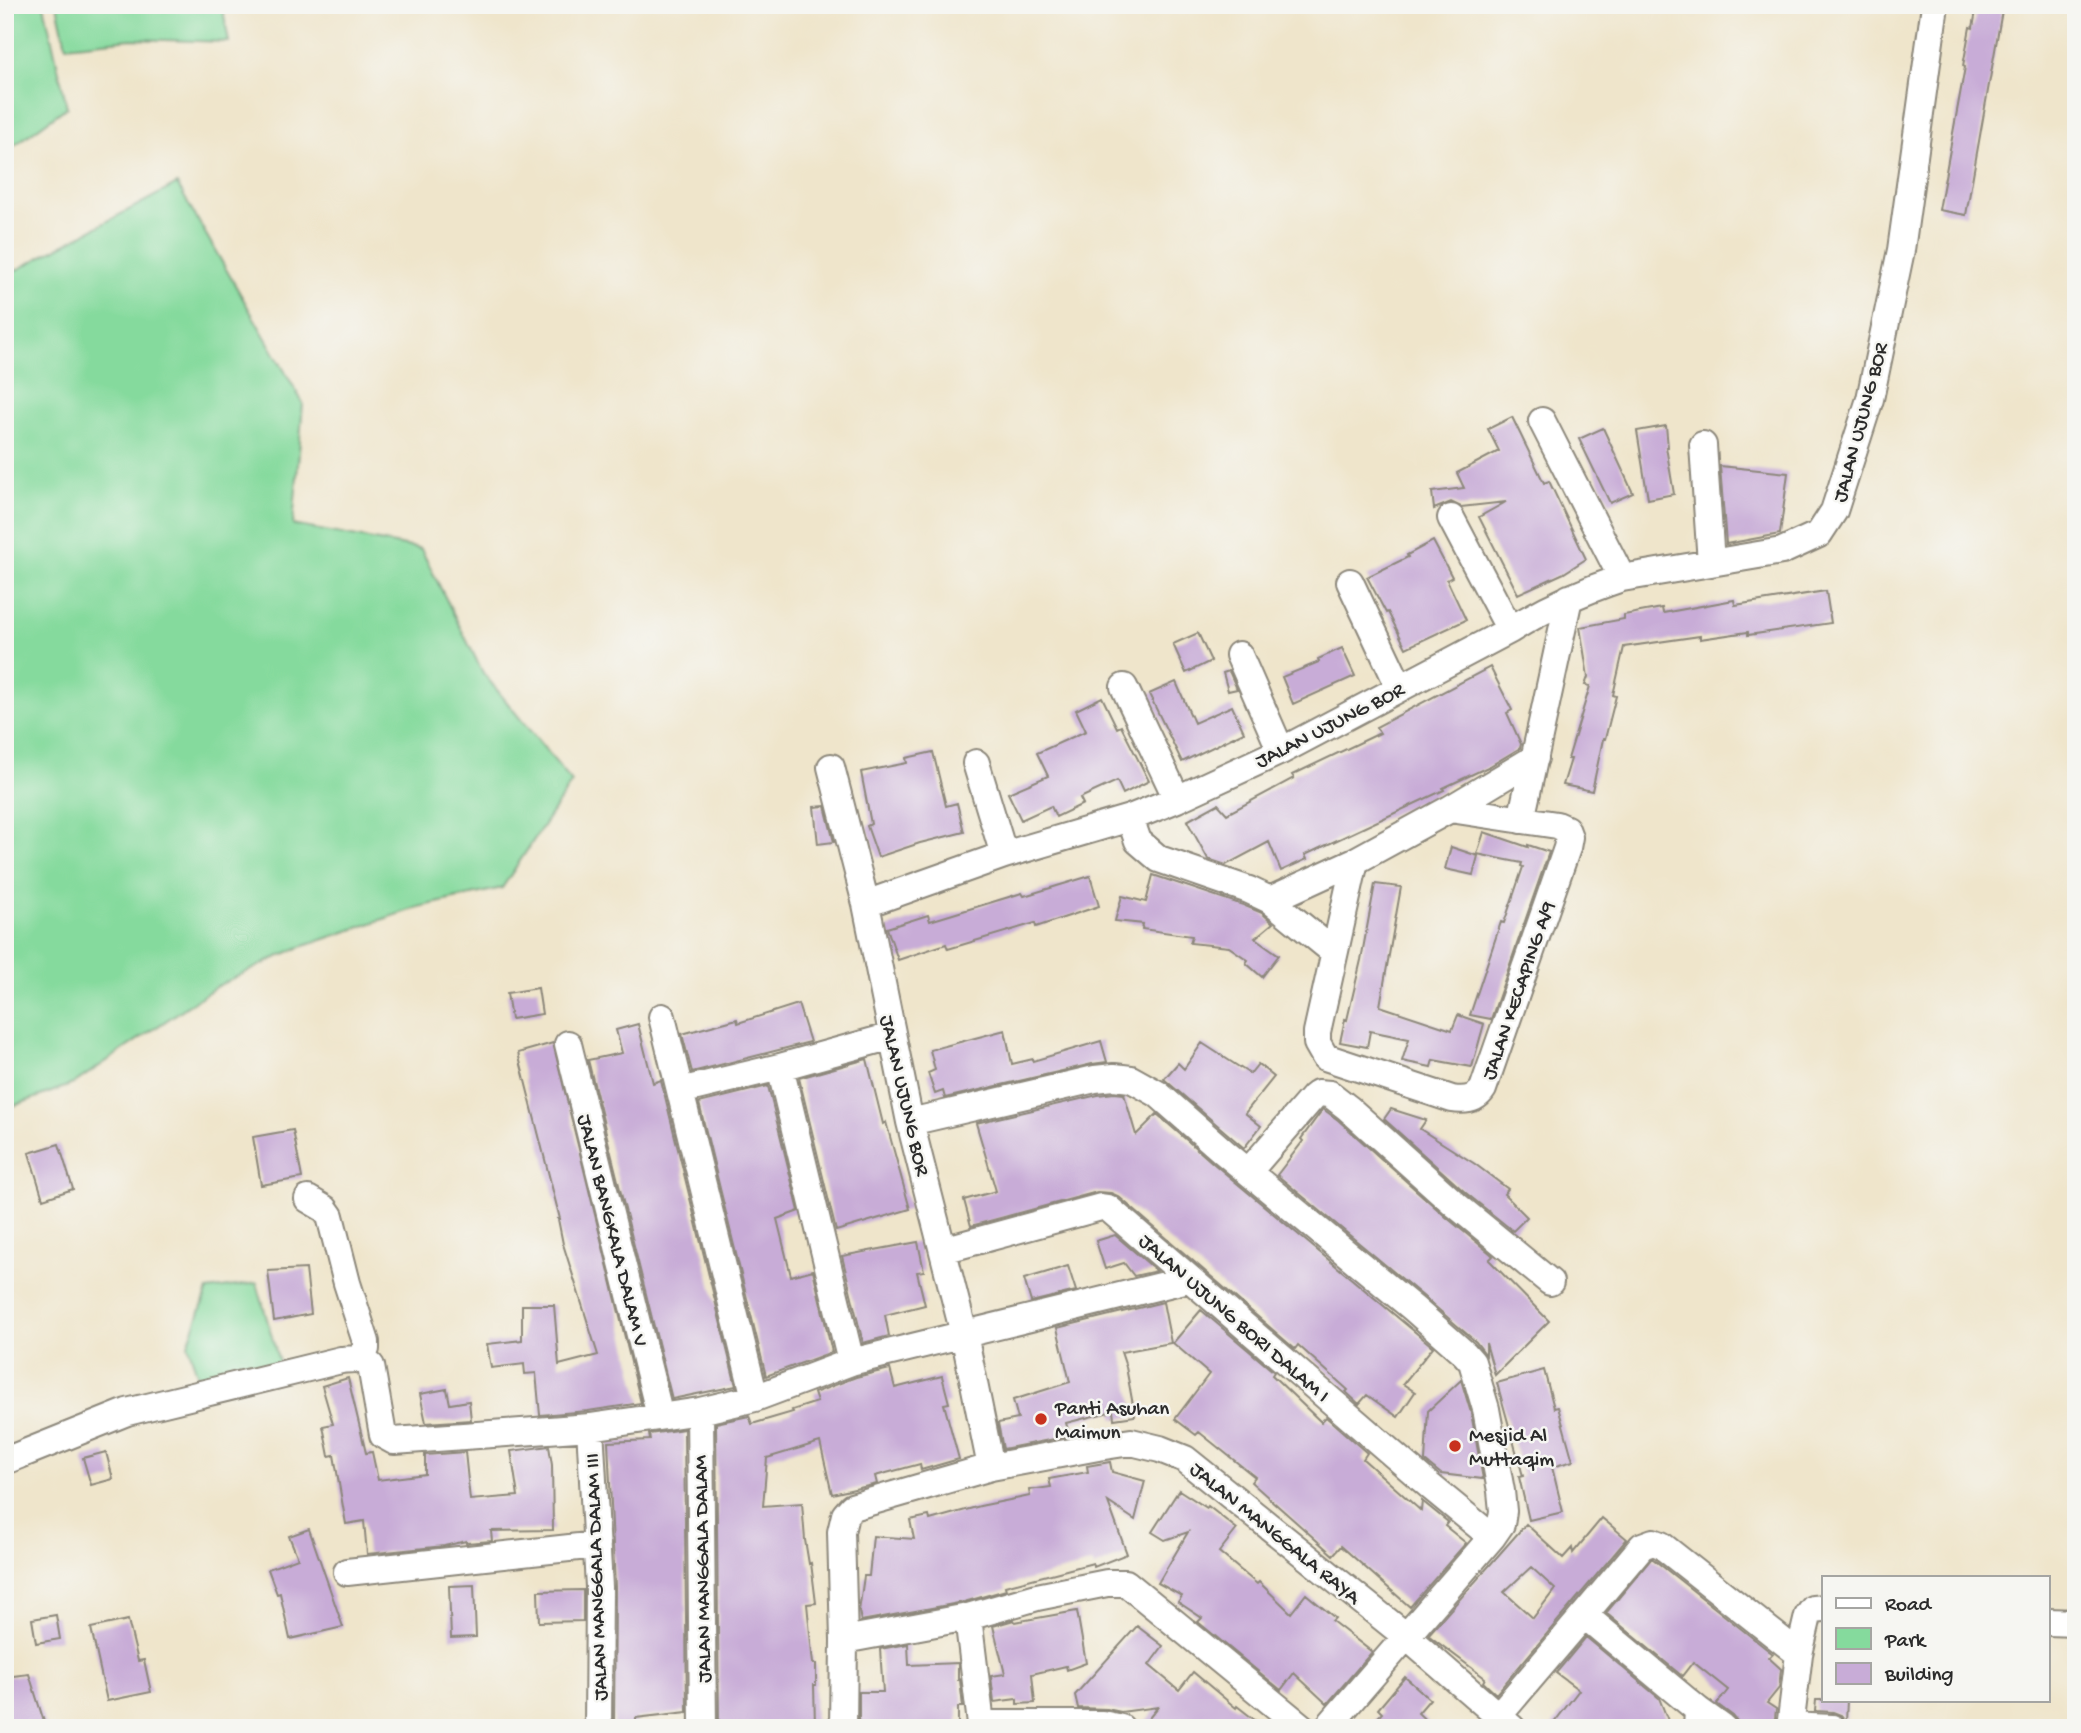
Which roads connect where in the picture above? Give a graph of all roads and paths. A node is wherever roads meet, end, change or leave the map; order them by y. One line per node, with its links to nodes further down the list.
1 (1936, 5): 5 (street, JALAN UJUNG BOR)
2 (1542, 421): 6 (street)
3 (1703, 445): 5 (street)
4 (1451, 518): 9 (street)
5 (1711, 563): 6 (street, JALAN UJUNG BOR)
6 (1622, 578): 8 (street, JALAN UJUNG BOR)
7 (1350, 582): 12 (street)
8 (1569, 598): 9 (street, JALAN UJUNG BOR); 14 (street)
9 (1510, 630): 12 (street, JALAN UJUNG BOR)
10 (1239, 655): 13 (street)
11 (1124, 687): 17 (street)
12 (1401, 688): 13 (street, JALAN UJUNG BOR)
13 (1281, 751): 17 (street, JALAN UJUNG BOR)
14 (1535, 758): 18 (street); 20 (street)
15 (976, 763): 21 (street)
16 (831, 767): 24 (street)
17 (1177, 799): 19 (street, JALAN UJUNG BOR)
18 (1450, 809): 20 (street, JALAN KECAPING A/9); 22 (street)
19 (1130, 818): 21 (street, JALAN UJUNG BOR); 23 (street)
20 (1521, 820): 25 (street, JALAN KECAPING A/9)
21 (1004, 855): 24 (street, JALAN UJUNG BOR)
22 (1354, 860): 23 (street); 25 (street, JALAN KECAPING A/9)
23 (1270, 900): 25 (street)
24 (866, 904): 27 (street, JALAN UJUNG BOR)
25 (1334, 952)
26 (662, 1017): 30 (street)
27 (892, 1036): 29 (street); 31 (street, JALAN UJUNG BOR)
28 (568, 1044): 42 (street, JALAN BANGKALA DALAM V)
29 (780, 1067): 30 (street); 39 (street)
30 (680, 1091): 40 (street)
31 (910, 1122): 32 (street); 34 (street, JALAN UJUNG BOR)
32 (1249, 1171): 36 (street); 46 (street)
33 (308, 1199): 38 (street)
34 (943, 1250): 35 (street, JALAN UJUNG BORI DALAM I); 37 (street, JALAN UJUNG BOR)
35 (1189, 1279): 37 (street); 46 (street, JALAN UJUNG BORI DALAM I)
36 (1550, 1282)
37 (964, 1334): 39 (street); 45 (street, JALAN UJUNG BOR)
38 (361, 1359): 43 (street); 44 (street)
39 (851, 1362): 40 (street)
40 (755, 1398): 41 (street)
41 (700, 1411): 42 (street); 62 (street, JALAN MANGGALA DALAM)
42 (660, 1416): 43 (street)
43 (590, 1427): 47 (street, JALAN MANGGALA DALAM III)
44 (5, 1461)
45 (991, 1467): 54 (street, JALAN MANGGALA RAYA); 55 (street, JALAN MANGGALA RAYA)
46 (1492, 1537): 54 (street)
47 (597, 1545): 48 (street); 61 (street, JALAN MANGGALA DALAM III)
48 (347, 1572)
49 (1822, 1608): 56 (street)
50 (1584, 1615): 56 (street); 57 (street); 58 (street)
51 (968, 1617): 55 (street); 59 (street); 65 (street)
52 (2050, 1622): 53 (street)
53 (2076, 1623)
54 (1407, 1637): 58 (street, JALAN MANGGALA RAYA); 66 (street)
55 (844, 1640): 63 (street, JALAN MANGGALA RAYA)
56 (1800, 1654): 60 (street)
57 (1698, 1719): 67 (street)
58 (1506, 1721)
59 (981, 1726): 64 (street)
60 (1790, 1727): 68 (street)
61 (598, 1728)
62 (703, 1728)
63 (843, 1728)
64 (1121, 1728)
65 (1303, 1728)
66 (1327, 1728)
67 (1723, 1728)
68 (1832, 1728)

